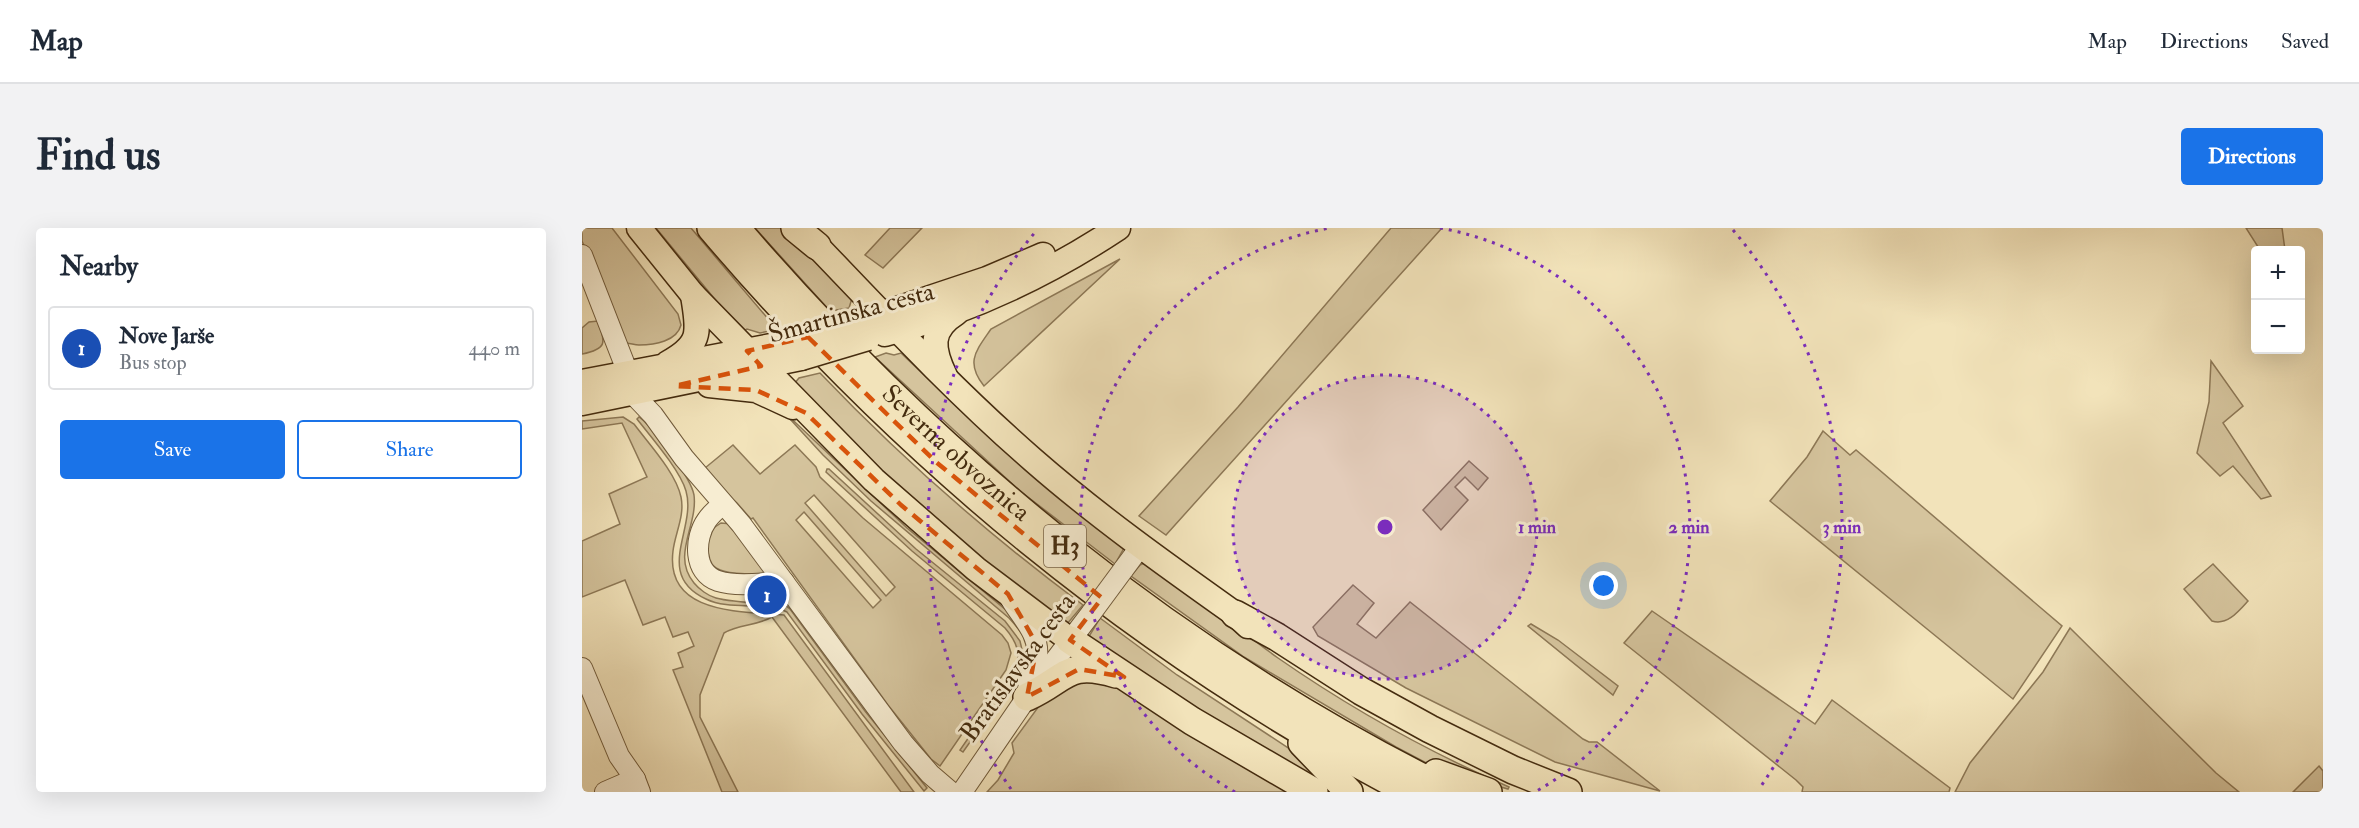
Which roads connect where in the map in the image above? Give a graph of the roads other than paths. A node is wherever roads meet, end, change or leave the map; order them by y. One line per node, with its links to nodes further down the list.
1 (639, 228): 9 (main road)
2 (711, 228): 29 (highway, Severna obvoznica / H3)
3 (736, 228): 30 (highway, Severna obvoznica / H3)
4 (795, 228): 7 (highway)
5 (1106, 228): 11 (main road, Šmartinska cesta)
6 (1118, 228): 10 (main road, Šmartinska cesta)
7 (810, 237): 11 (main road)
8 (582, 255): 16 (street)
9 (693, 294): 12 (main road); 13 (main road)
10 (956, 312): 11 (main road, Šmartinska cesta); 14 (main road)
11 (890, 322): 12 (main road, Šmartinska cesta, bridge); 14 (main road)
12 (754, 358): 13 (main road, Šmartinska cesta); 17 (main road, Šmartinska cesta); 19 (main road)
13 (654, 368): 16 (main road, Šmartinska cesta)
14 (947, 380): 21 (main road)
15 (582, 382): 16 (main road, Šmartinska cesta)
16 (630, 383): 17 (main road, Šmartinska cesta); 18 (main road, Šmartinska cesta); 20 (street)
17 (675, 386): 19 (main road)
18 (582, 403)
19 (806, 413): 23 (main road)
20 (723, 504): 22 (street); 22 (street)
21 (1140, 547): 24 (main road); 25 (street, Bratislavska cesta, bridge)
22 (784, 582): 33 (street)
23 (1008, 594): 25 (main road); 28 (street)
24 (1235, 614): 40 (main road); 41 (highway)
25 (1070, 640): 27 (highway); 28 (street, Bratislavska cesta)
26 (582, 668): 31 (street)
27 (1124, 677): 28 (highway); 35 (highway)
28 (1027, 697): 34 (street, Bratislavska cesta)
29 (1268, 711): 36 (highway); 37 (highway, Severna obvoznica / H3)
30 (1355, 741): 38 (highway, Severna obvoznica / H3); 39 (highway)
31 (638, 785): 32 (street)
32 (605, 792)
33 (951, 792)
34 (962, 792)
35 (1314, 792)
36 (1349, 792)
37 (1410, 792)
38 (1451, 792)
39 (1488, 792)
40 (1534, 792)
41 (1568, 792)

